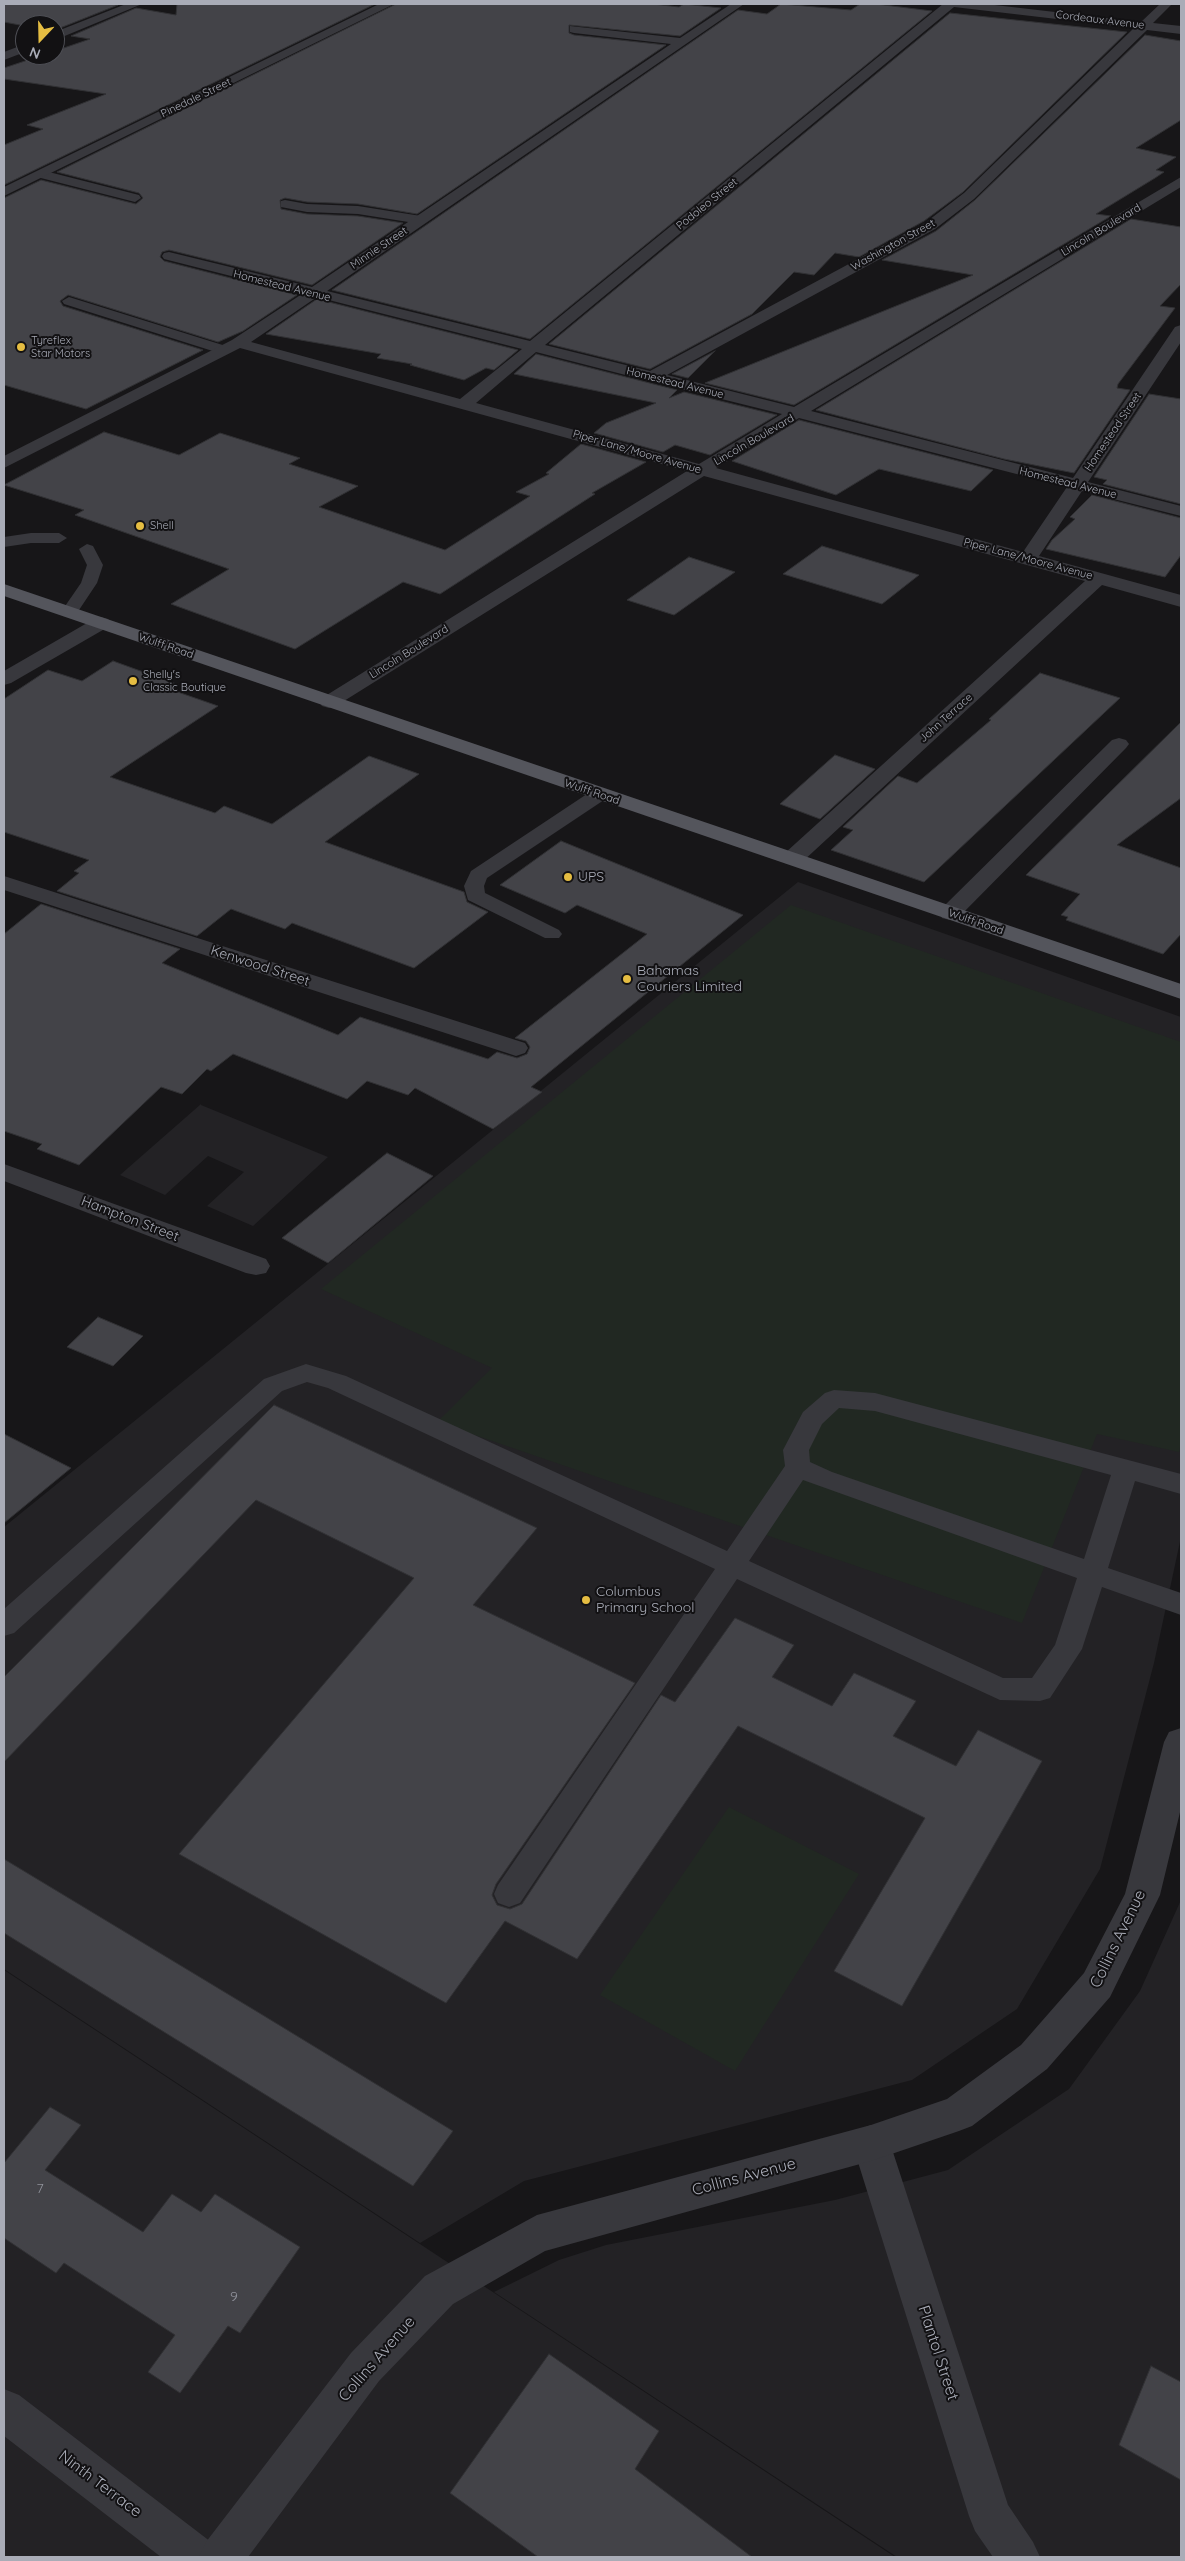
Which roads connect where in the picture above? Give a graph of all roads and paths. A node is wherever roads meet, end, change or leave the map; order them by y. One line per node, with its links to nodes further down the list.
1 (136, 4): 10 (street)
2 (388, 4): 12 (street, Pinedale Street)
3 (738, 4): 11 (street, Minnie Street)
4 (950, 4): 23 (street, Podoleo Street)
5 (958, 4): 7 (street, Cordeaux Avenue)
6 (1166, 4): 7 (street, Washington Street)
7 (1144, 26): 9 (street, Cordeaux Avenue); 24 (street, Washington Street)
8 (574, 29): 11 (street)
9 (1181, 30)
10 (65, 32)
11 (681, 42): 17 (street, Minnie Street)
12 (41, 174): 14 (street, Pinedale Street); 15 (lane)
13 (1181, 181): 26 (street, Lincoln Boulevard)
14 (4, 192)
15 (135, 198)
16 (285, 204): 17 (lane)
17 (421, 220): 19 (street, Minnie Street)
18 (169, 256): 19 (street, Homestead Avenue)
19 (312, 294): 22 (street, Minnie Street); 23 (street, Homestead Avenue)
20 (68, 301): 22 (lane)
21 (1181, 330): 29 (street, Homestead Street)
22 (231, 347): 25 (street, Piper Lane/Moore Avenue); 27 (street, Minnie Street)
23 (533, 348): 24 (street, Homestead Avenue); 25 (street, Podoleo Street)
24 (650, 377): 26 (street, Homestead Avenue)
25 (464, 404): 28 (street, Piper Lane/Moore Avenue)
26 (799, 413): 28 (street, Lincoln Boulevard); 29 (street, Homestead Avenue)
27 (4, 464)
28 (701, 470): 34 (street, Piper Lane/Moore Avenue); 41 (street, Lincoln Boulevard)
29 (1077, 485): 30 (street, Homestead Avenue); 34 (street, Homestead Street)
30 (1181, 511)
31 (59, 538): 32 (lane)
32 (4, 542)
33 (86, 549): 38 (lane)
34 (1028, 559): 35 (street, Piper Lane/Moore Avenue)
35 (1099, 578): 37 (street, Piper Lane/Moore Avenue); 44 (street, John Terrace)
36 (4, 590): 38 (main road, Wulff Road)
37 (1181, 601)
38 (69, 612): 39 (main road, Wulff Road)
39 (101, 623): 40 (street); 41 (main road, Wulff Road)
40 (4, 678)
41 (329, 702): 43 (main road, Wulff Road)
42 (1119, 744): 46 (street)
43 (600, 794): 44 (main road, Wulff Road); 47 (lane)
44 (793, 858): 46 (main road, Wulff Road)
45 (4, 883): 49 (street, Kenwood Street)
46 (950, 913): 48 (main road, Wulff Road)
47 (552, 934)
48 (1181, 992)
49 (516, 1048)
50 (4, 1172): 51 (street, Hampton Street)
51 (256, 1266)
52 (798, 1466): 53 (lane); 55 (lane); 56 (lane)
53 (1126, 1469): 54 (lane); 56 (lane)
54 (1181, 1484)
55 (733, 1565): 56 (lane); 58 (lane); 60 (lane)
56 (1092, 1573): 57 (lane)
57 (1181, 1604)
58 (4, 1625)
59 (1181, 1742): 61 (street, Collins Avenue)
60 (509, 1894)
61 (871, 2142): 64 (street, Collins Avenue); 65 (street, Plantol Street)
62 (4, 2410): 63 (street, Ninth Terrace)
63 (196, 2557)
64 (221, 2557)
65 (1018, 2557)

